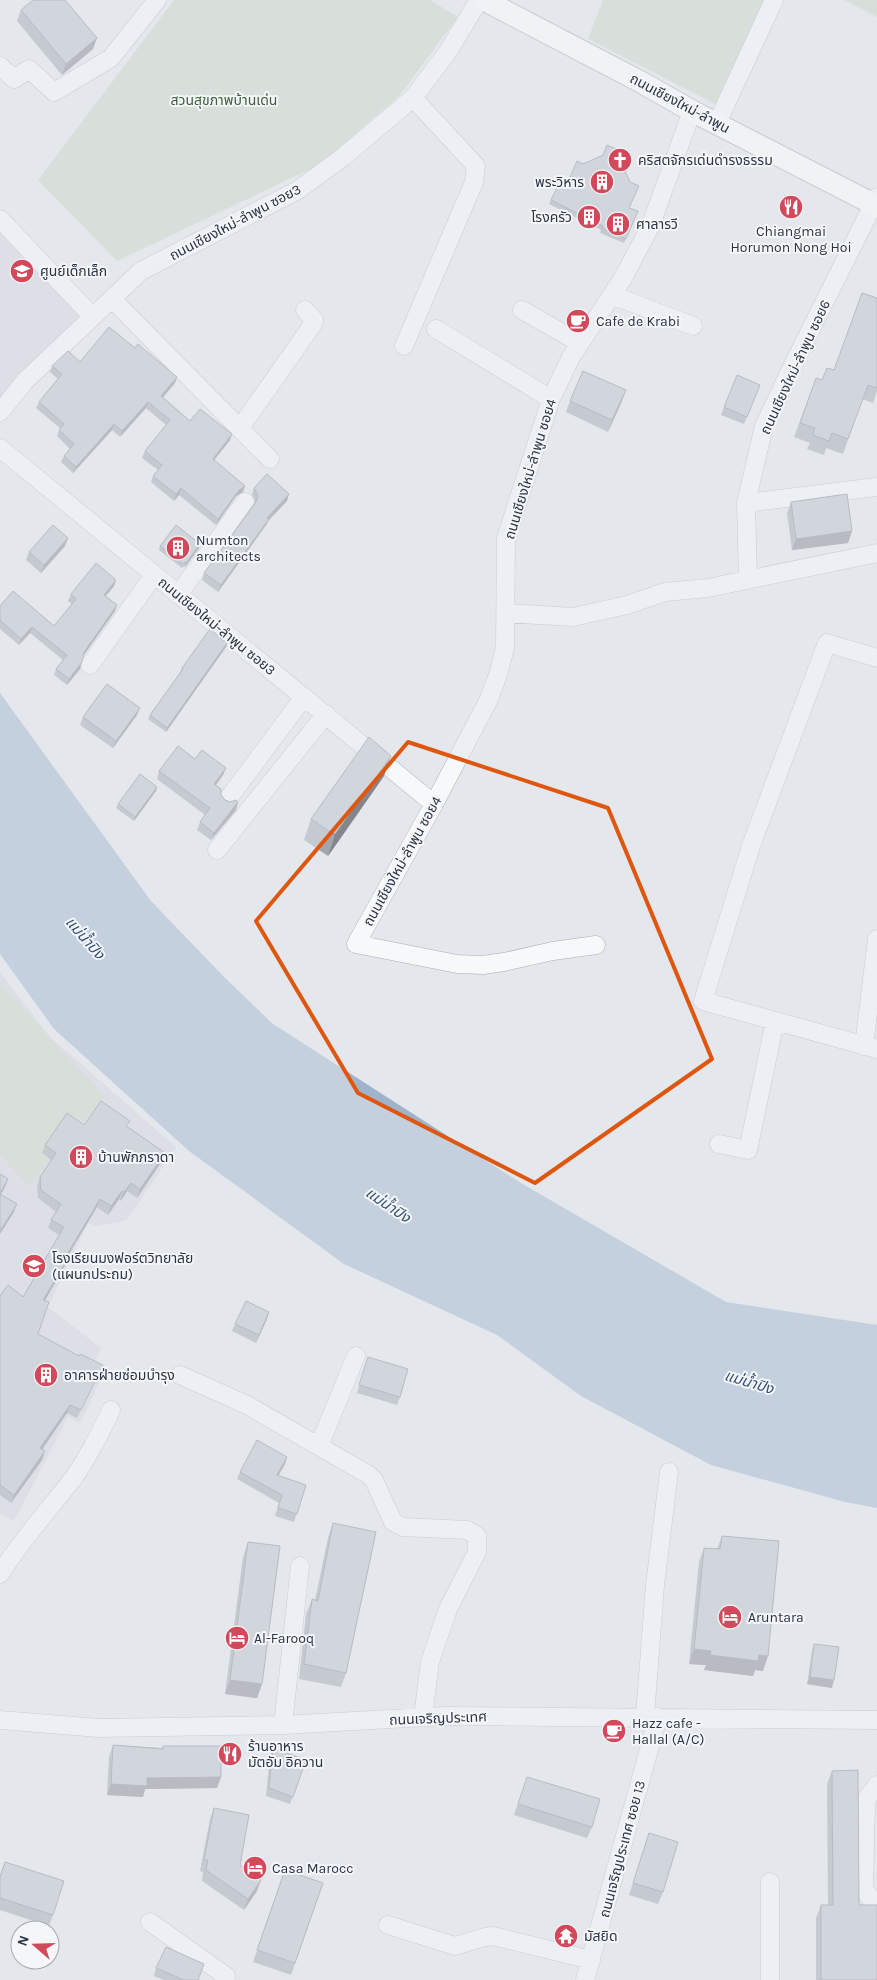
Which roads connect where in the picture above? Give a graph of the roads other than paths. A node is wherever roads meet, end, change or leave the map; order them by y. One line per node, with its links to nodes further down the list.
1 (157, 0): 5 (street)
2 (479, 0): 6 (street, ถนนเชียงใหม่-ลำพูน ซอย3)
3 (484, 0): 7 (main road, ถนนเชียงใหม่-ลำพูน)
4 (774, 0): 8 (street)
5 (0, 66)
6 (414, 98): 12 (street, ถนนเชียงใหม่-ลำพูน ซอย3); 19 (street)
7 (692, 111): 8 (main road, ถนนเชียงใหม่-ลำพูน); 11 (street, ถนนเชียงใหม่-ลำพูน ซอย4)
8 (717, 123): 9 (main road, ถนนเชียงใหม่-ลำพูน)
9 (876, 203): 27 (street, ถนนเชียงใหม่-ลำพูน ซอย6)
10 (0, 219): 15 (street)
11 (612, 295): 16 (street); 18 (street, ถนนเชียงใหม่-ลำพูน ซอย4)
12 (112, 299): 15 (street, ถนนเชียงใหม่-ลำพูน ซอย3); 22 (street)
13 (305, 310): 22 (street)
14 (522, 310): 18 (street)
15 (93, 317): 21 (street, ถนนเชียงใหม่-ลำพูน ซอย3)
16 (693, 326)
17 (436, 329): 20 (street)
18 (580, 343): 20 (street, ถนนเชียงใหม่-ลำพูน ซอย4)
19 (404, 346)
20 (551, 399): 32 (street, ถนนเชียงใหม่-ลำพูน ซอย4)
21 (0, 412)
22 (240, 428): 24 (street)
23 (0, 448): 29 (street, ถนนเชียงใหม่-ลำพูน ซอย3)
24 (270, 459)
25 (877, 487): 27 (street)
26 (245, 502): 31 (street)
27 (746, 503): 30 (street, ถนนเชียงใหม่-ลำพูน ซอย6)
28 (877, 553): 30 (street)
29 (154, 575): 31 (street, ถนนเชียงใหม่-ลำพูน ซอย3); 34 (street)
30 (748, 580): 32 (street)
31 (178, 595): 35 (street, ถนนเชียงใหม่-ลำพูน ซอย3)
32 (506, 613): 38 (street, ถนนเชียงใหม่-ลำพูน ซอย4)
33 (877, 658): 42 (street)
34 (90, 665)
35 (304, 697): 36 (street, ถนนเชียงใหม่-ลำพูน ซอย3); 37 (street)
36 (326, 714): 38 (street, ถนนเชียงใหม่-ลำพูน ซอย3); 39 (street)
37 (228, 800)
38 (434, 804): 40 (street, ถนนเชียงใหม่-ลำพูน ซอย4)
39 (217, 850)
40 (596, 945)
41 (876, 945): 43 (street)
42 (775, 1021): 43 (street); 44 (street)
43 (871, 1047)
44 (719, 1144)
45 (356, 1356): 48 (street)
46 (180, 1375): 48 (street)
47 (110, 1410): 51 (street)
48 (319, 1446): 52 (street)
49 (669, 1472): 53 (street, ถนนเจริญประเทศ ซอย 13)
50 (300, 1566): 56 (street)
51 (0, 1574)
52 (423, 1717): 53 (street, ถนนเจริญประเทศ); 56 (street, ถนนเจริญประเทศ)
53 (652, 1717): 55 (street, ถนนเจริญประเทศ); 62 (street, ถนนเจริญประเทศ ซอย 13)
54 (0, 1720): 56 (street, ถนนเจริญประเทศ)
55 (877, 1720)
56 (283, 1725)
57 (877, 1785): 59 (street)
58 (770, 1882): 65 (street)
59 (877, 1902)
60 (150, 1922): 63 (street)
61 (388, 1925): 62 (street)
62 (591, 1960): 64 (street, ถนนเจริญประเทศ ซอย 13)
63 (224, 1980)
64 (585, 1980)
65 (770, 1980)

